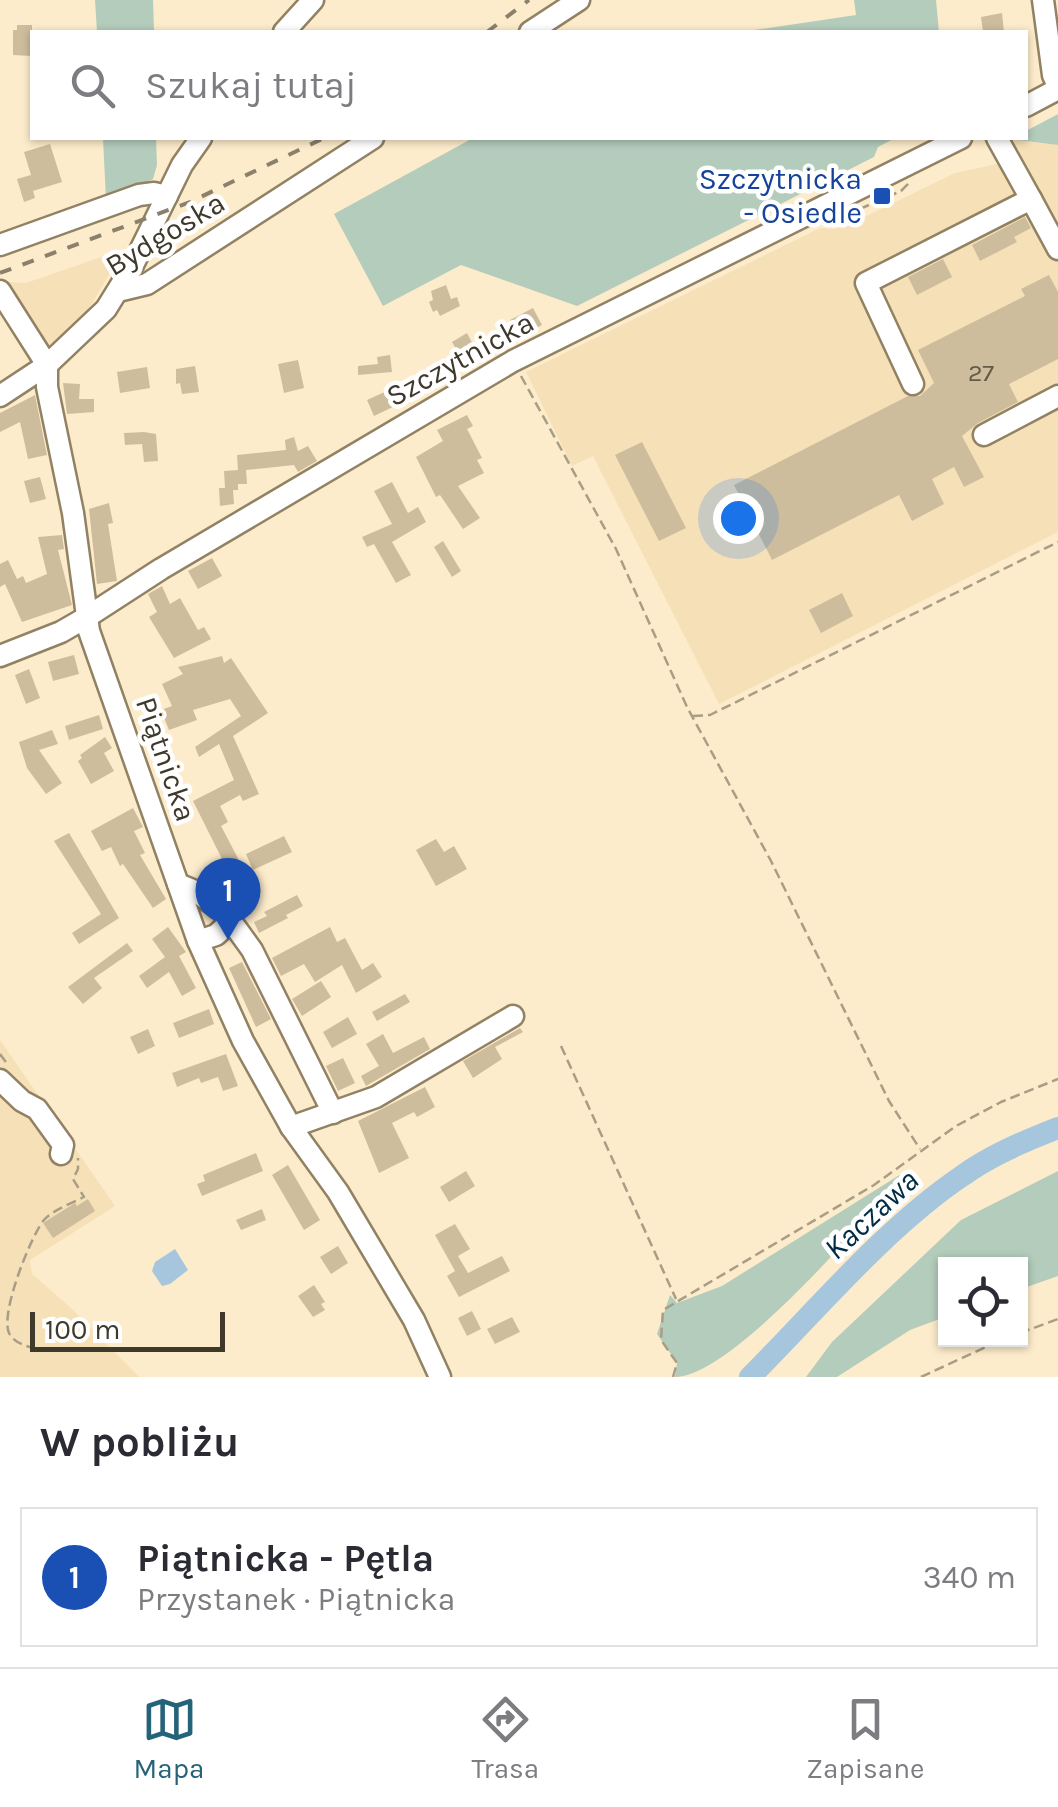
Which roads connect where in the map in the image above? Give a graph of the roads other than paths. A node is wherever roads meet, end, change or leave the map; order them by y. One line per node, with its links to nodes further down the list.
1 (313, 0): 4 (street)
2 (579, 0): 5 (street)
3 (1044, 0): 6 (street)
4 (286, 30)
5 (533, 30)
6 (1058, 88): 7 (street)
7 (1028, 105)
8 (199, 140): 12 (street)
9 (370, 140): 17 (street, Bydgoska)
10 (958, 140): 23 (street, Szczytnicka)
11 (998, 140): 13 (street)
12 (166, 196): 14 (street); 17 (street)
13 (1031, 199): 15 (street); 19 (street)
14 (0, 245)
15 (1058, 249)
16 (0, 292): 18 (street, Piątnicka)
17 (118, 292): 18 (street, Bydgoska)
18 (47, 365): 20 (street, Bydgoska); 23 (street, Piątnicka)
19 (914, 384)
20 (0, 396)
21 (1058, 396): 22 (street)
22 (984, 434)
23 (87, 617): 24 (street, Szczytnicka); 25 (street, Piątnicka)
24 (0, 656)
25 (178, 884): 26 (street); 27 (street, Piątnicka)
26 (231, 921): 27 (street); 30 (street)
27 (198, 942): 31 (street, Piątnicka)
28 (514, 1016): 30 (street)
29 (4, 1073): 32 (street)
30 (333, 1113): 31 (street)
31 (291, 1127): 33 (street, Piątnicka)
32 (68, 1154)
33 (440, 1377)

